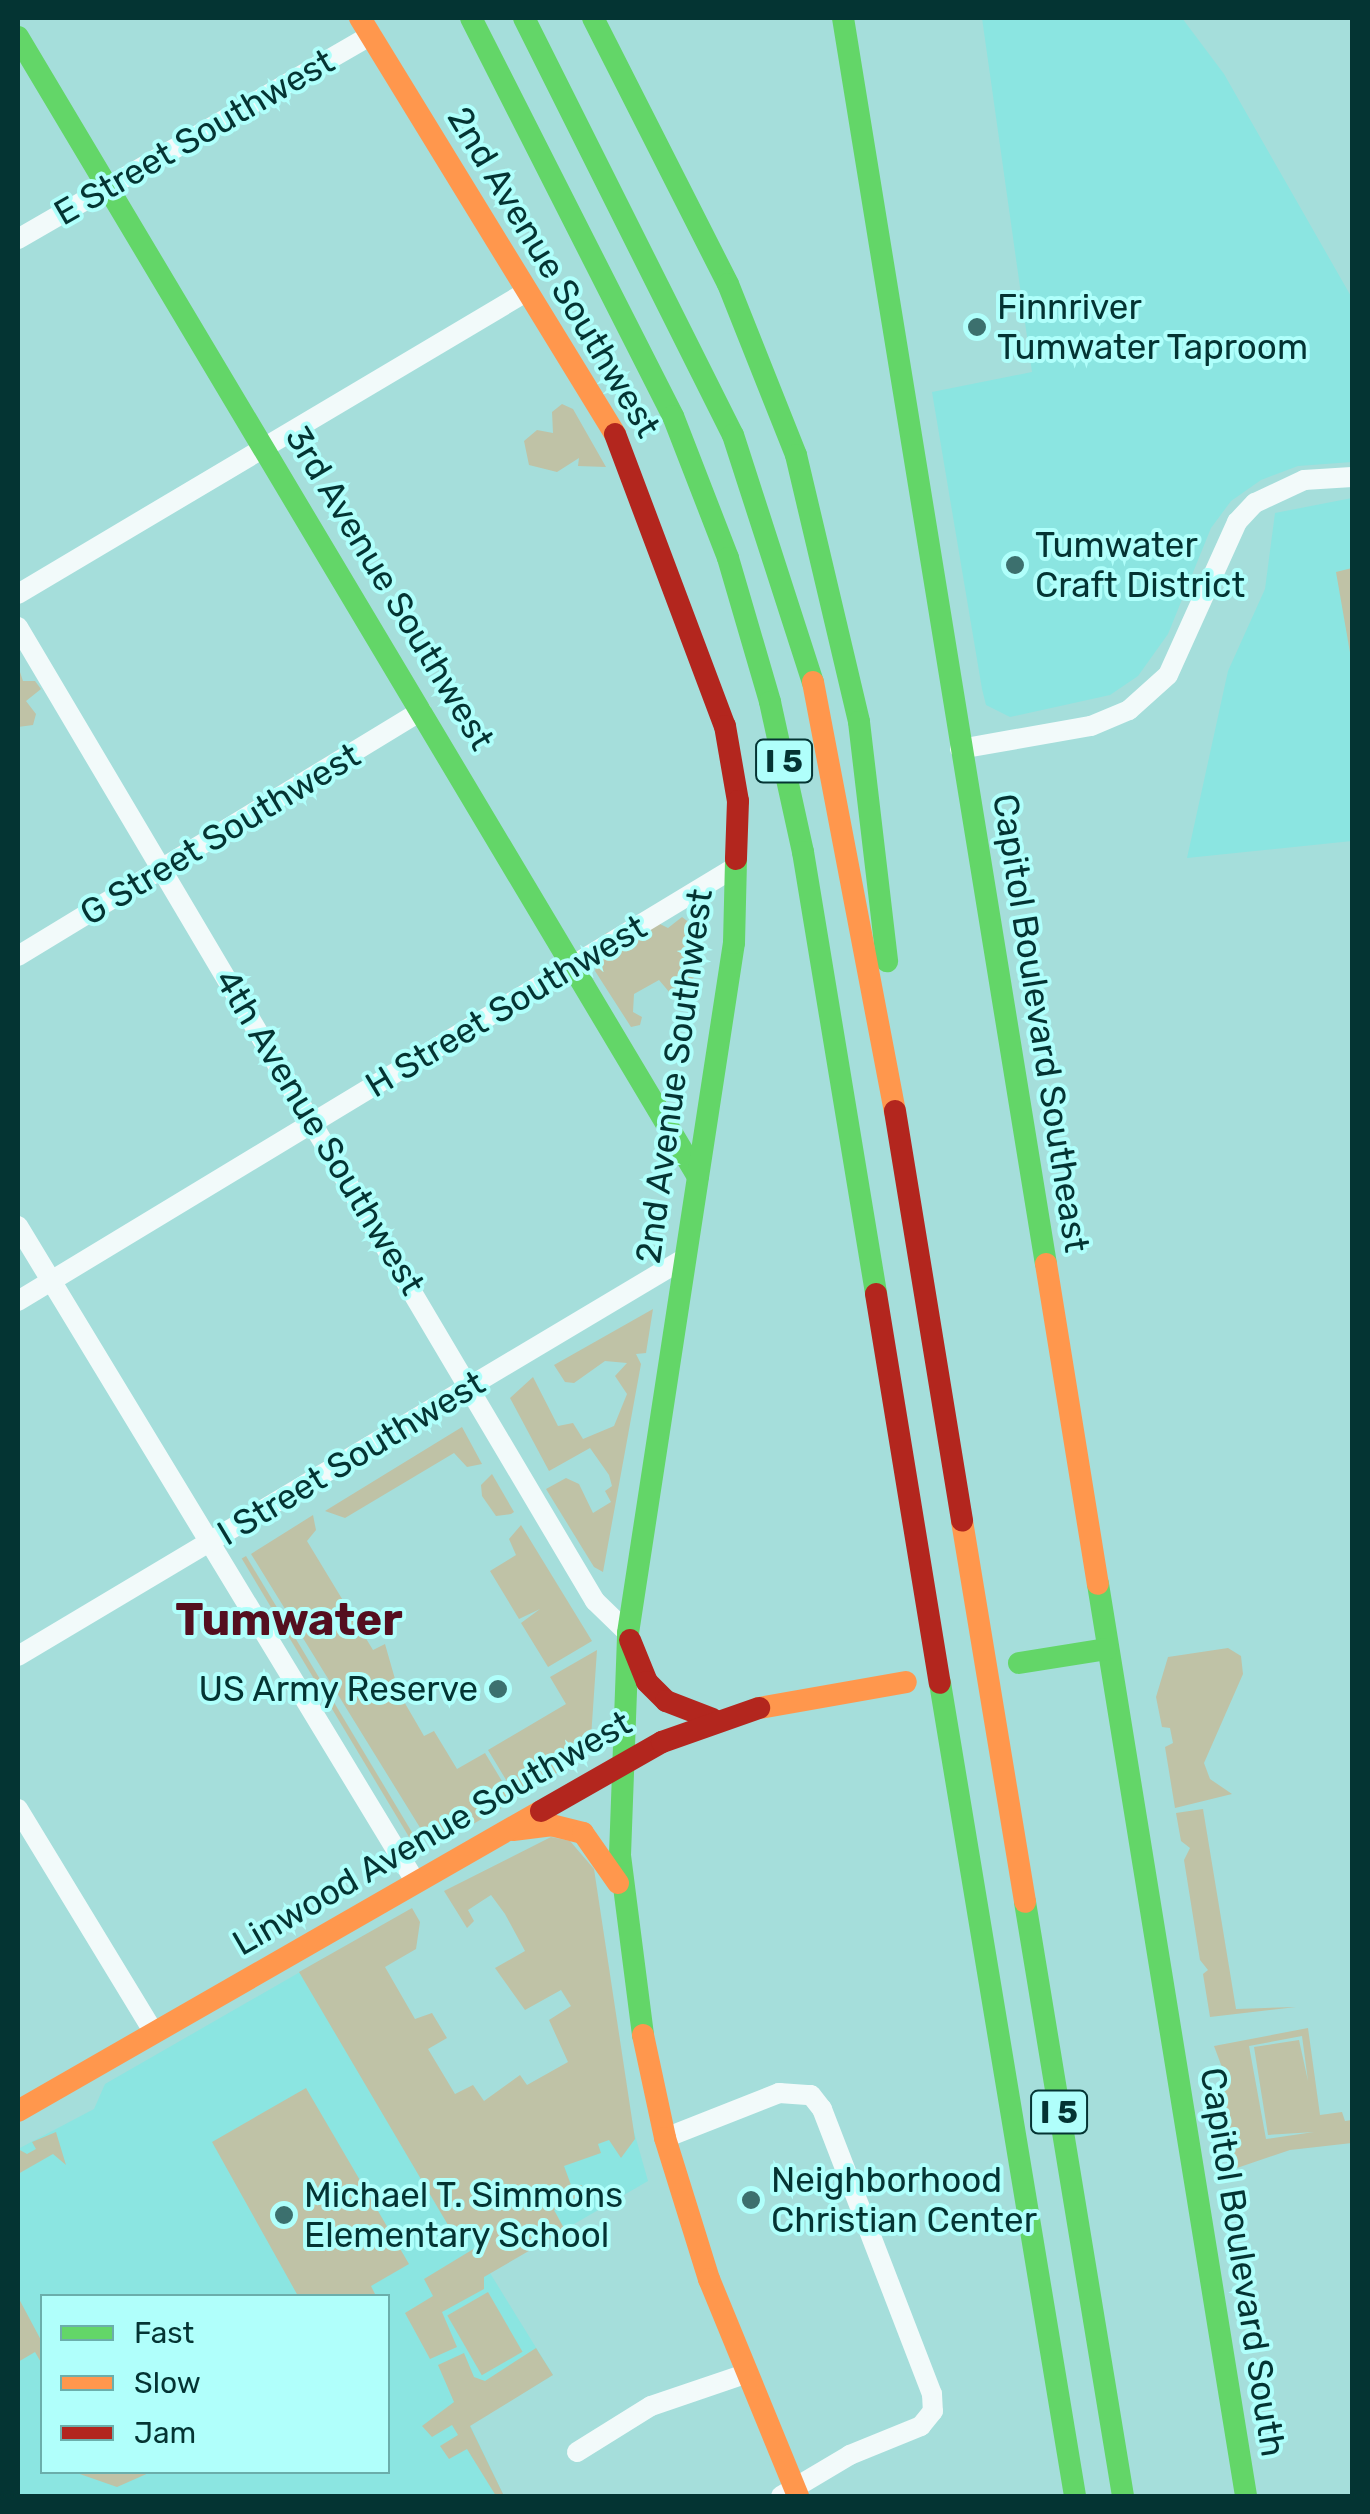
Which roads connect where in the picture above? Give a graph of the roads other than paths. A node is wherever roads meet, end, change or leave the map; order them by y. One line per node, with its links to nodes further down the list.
1 (471, 18): 47 (main road, I 5)
2 (524, 18): 20 (main road, I 5)
3 (593, 18): 20 (main road)
4 (843, 18): 15 (main road, Capitol Boulevard Southeast)
5 (365, 26): 7 (street, E Street Southwest); 9 (main road, 2nd Avenue Southwest)
6 (18, 38): 7 (main road, 3rd Avenue Southwest)
7 (106, 188): 8 (street, E Street Southwest); 10 (main road, 3rd Avenue Southwest)
8 (18, 239)
9 (526, 292): 10 (street); 16 (main road, 2nd Avenue Southwest)
10 (266, 448): 12 (street); 14 (main road, 3rd Avenue Southwest)
11 (1352, 476): 15 (street)
12 (18, 594)
13 (18, 627): 17 (street, 4th Avenue Southwest)
14 (422, 711): 17 (street, G Street Southwest); 19 (main road, 3rd Avenue Southwest)
15 (960, 749): 30 (main road, Capitol Boulevard Southeast)
16 (737, 866): 19 (street, H Street Southwest); 22 (main road, 2nd Avenue Southwest)
17 (163, 870): 18 (street, G Street Southwest); 21 (street, 4th Avenue Southwest)
18 (18, 956)
19 (572, 965): 21 (street, H Street Southwest); 22 (main road, 3rd Avenue Southwest)
20 (892, 1093): 48 (main road, I 5)
21 (314, 1122): 25 (street, H Street Southwest); 27 (street, 4th Avenue Southwest)
22 (698, 1177): 24 (main road, 2nd Avenue Southwest)
23 (18, 1226): 25 (street)
24 (685, 1258): 27 (street, I Street Southwest); 29 (main road, 2nd Avenue Southwest)
25 (50, 1281): 26 (street, H Street Southwest); 28 (street)
26 (18, 1300)
27 (472, 1386): 28 (street, I Street Southwest); 29 (street, 4th Avenue Southwest)
28 (211, 1543): 31 (street, I Street Southwest); 38 (street)
29 (628, 1633): 34 (main road); 35 (main road, 2nd Avenue Southwest)
30 (1106, 1650): 32 (main road); 41 (main road, Capitol Boulevard Southeast)
31 (18, 1656)
32 (1018, 1663)
33 (906, 1682): 34 (main road, Linwood Avenue Southwest)
34 (714, 1719): 35 (main road, Linwood Avenue Southwest)
35 (620, 1763): 37 (main road, Linwood Avenue Southwest); 39 (main road)
36 (18, 1809): 40 (street)
37 (505, 1831): 38 (main road, Linwood Avenue Southwest); 39 (main road)
38 (416, 1881): 40 (main road, Linwood Avenue Southwest)
39 (622, 1890): 43 (main road)
40 (154, 2033): 42 (main road, Linwood Avenue Southwest)
41 (1170, 2040): 49 (main road, Capitol Boulevard South)
42 (18, 2111)
43 (665, 2138): 44 (main road); 46 (street)
44 (745, 2374): 45 (street); 46 (main road)
45 (577, 2452)
46 (791, 2494)
47 (1075, 2496)
48 (1123, 2496)
49 (1246, 2496)

